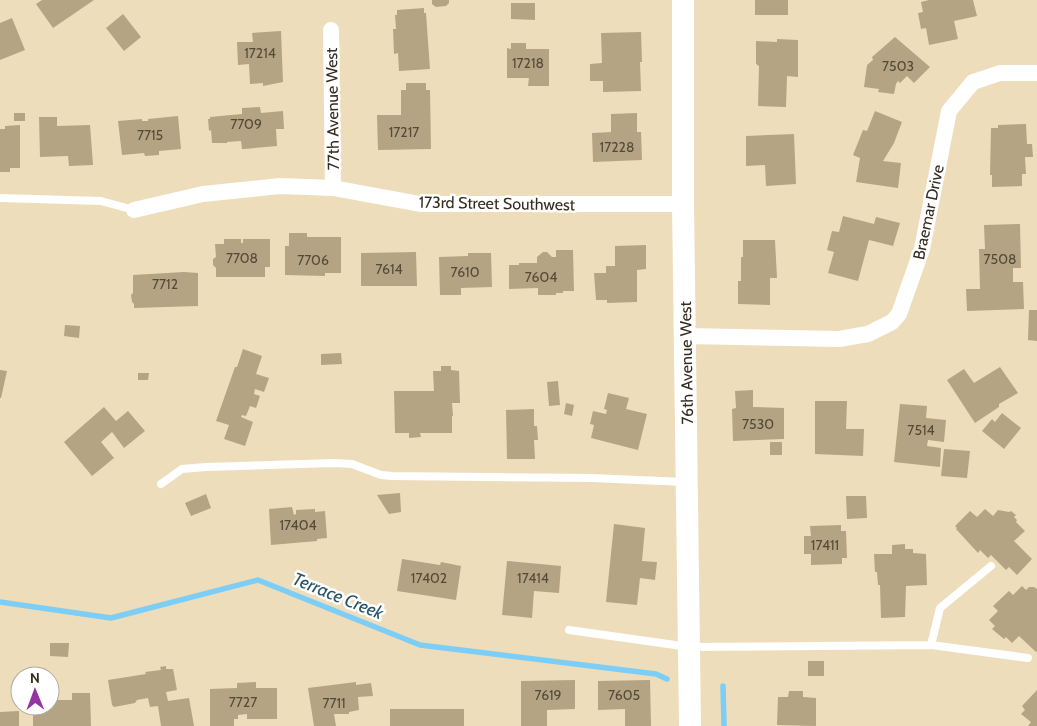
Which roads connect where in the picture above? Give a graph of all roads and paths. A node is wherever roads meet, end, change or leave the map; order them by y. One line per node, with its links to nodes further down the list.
1 (683, 0): 6 (street, 76th Avenue West)
2 (331, 30): 4 (street, 77th Avenue West)
3 (1037, 73): 8 (street, Braemar Drive)
4 (332, 188): 6 (street, 173rd Street Southwest); 7 (street, 173rd Street Southwest)
5 (0, 198): 7 (lane)
6 (683, 204): 8 (street, 76th Avenue West)
7 (134, 210)
8 (685, 336): 9 (street, 76th Avenue West)
9 (687, 482): 10 (lane); 14 (street, 76th Avenue West)
10 (162, 484)
11 (991, 566): 13 (lane)
12 (569, 630): 14 (lane)
13 (931, 645): 14 (lane); 15 (lane)
14 (689, 647): 16 (street, 76th Avenue West)
15 (1028, 658)
16 (690, 726)

